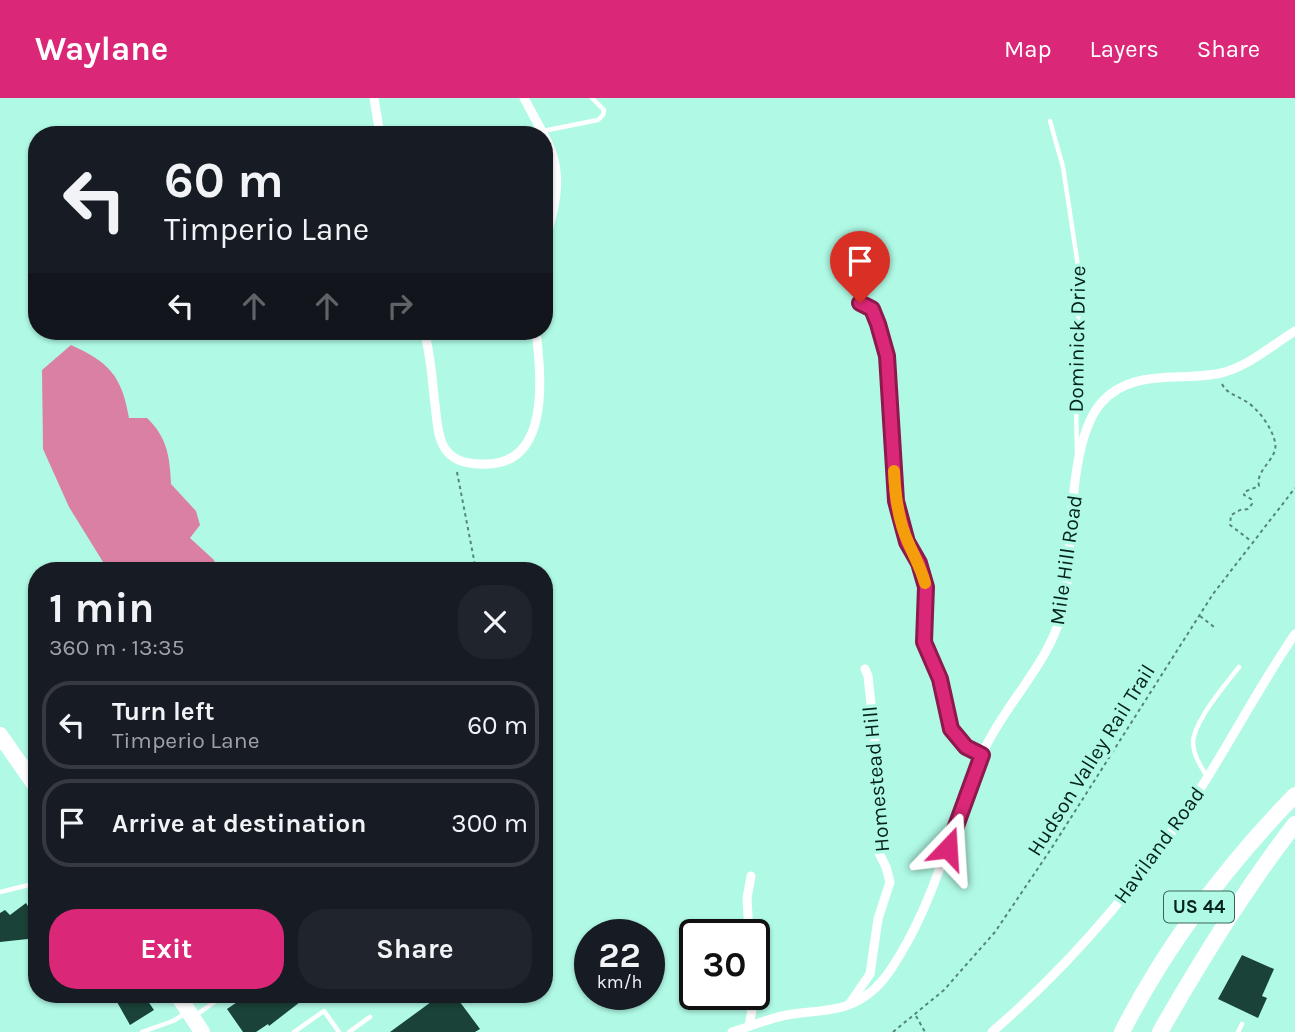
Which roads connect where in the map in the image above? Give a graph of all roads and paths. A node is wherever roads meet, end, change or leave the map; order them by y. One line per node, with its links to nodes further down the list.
1 (374, 98): 5 (street)
2 (524, 98): 6 (street)
3 (592, 98): 7 (lane)
4 (1049, 121): 16 (lane, Dominick Drive)
5 (379, 126)
6 (539, 126)
7 (553, 131)
8 (553, 157): 9 (street)
9 (553, 207)
10 (860, 303): 26 (street)
11 (1295, 331): 14 (street, Mile Hill Road)
12 (426, 340): 15 (street)
13 (537, 340): 15 (street)
14 (1217, 373): 16 (street, Mile Hill Road); 18 (path)
15 (455, 459): 19 (path)
16 (1077, 475): 26 (street, Mile Hill Road)
17 (1295, 488): 18 (path, Hudson Valley Rail Trail)
18 (1252, 541): 20 (path, Hudson Valley Rail Trail)
19 (474, 562)
20 (1200, 615): 21 (path); 39 (path, Hudson Valley Rail Trail)
21 (1214, 627)
22 (1295, 634): 28 (street, Haviland Road)
23 (1239, 667): 28 (lane)
24 (865, 669): 37 (street, Homestead Hill)
25 (0, 735): 27 (highway)
26 (982, 755): 37 (street, Mile Hill Road)
27 (28, 774)
28 (1208, 777): 51 (street, Haviland Road)
29 (1295, 795): 52 (highway, US 44)
30 (1295, 824): 53 (highway, US 44)
31 (751, 876): 34 (street)
32 (28, 885): 33 (lane)
33 (0, 892)
34 (748, 919)
35 (183, 1003): 41 (highway)
36 (215, 1003): 41 (lane)
37 (849, 1005): 43 (street, Mile Hill Road)
38 (752, 1010): 43 (street)
39 (915, 1016): 49 (path, Hudson Valley Rail Trail); 50 (path)
40 (370, 1017): 47 (lane)
41 (194, 1020): 44 (lane)
42 (1242, 1024): 54 (lane)
43 (749, 1026): 48 (street, Mile Hill Road)
44 (142, 1032)
45 (294, 1032): 46 (lane)
46 (340, 1032)
47 (349, 1032)
48 (732, 1032)
49 (893, 1032)
50 (925, 1032)
51 (992, 1032)
52 (1122, 1032)
53 (1160, 1032)
54 (1238, 1032)

